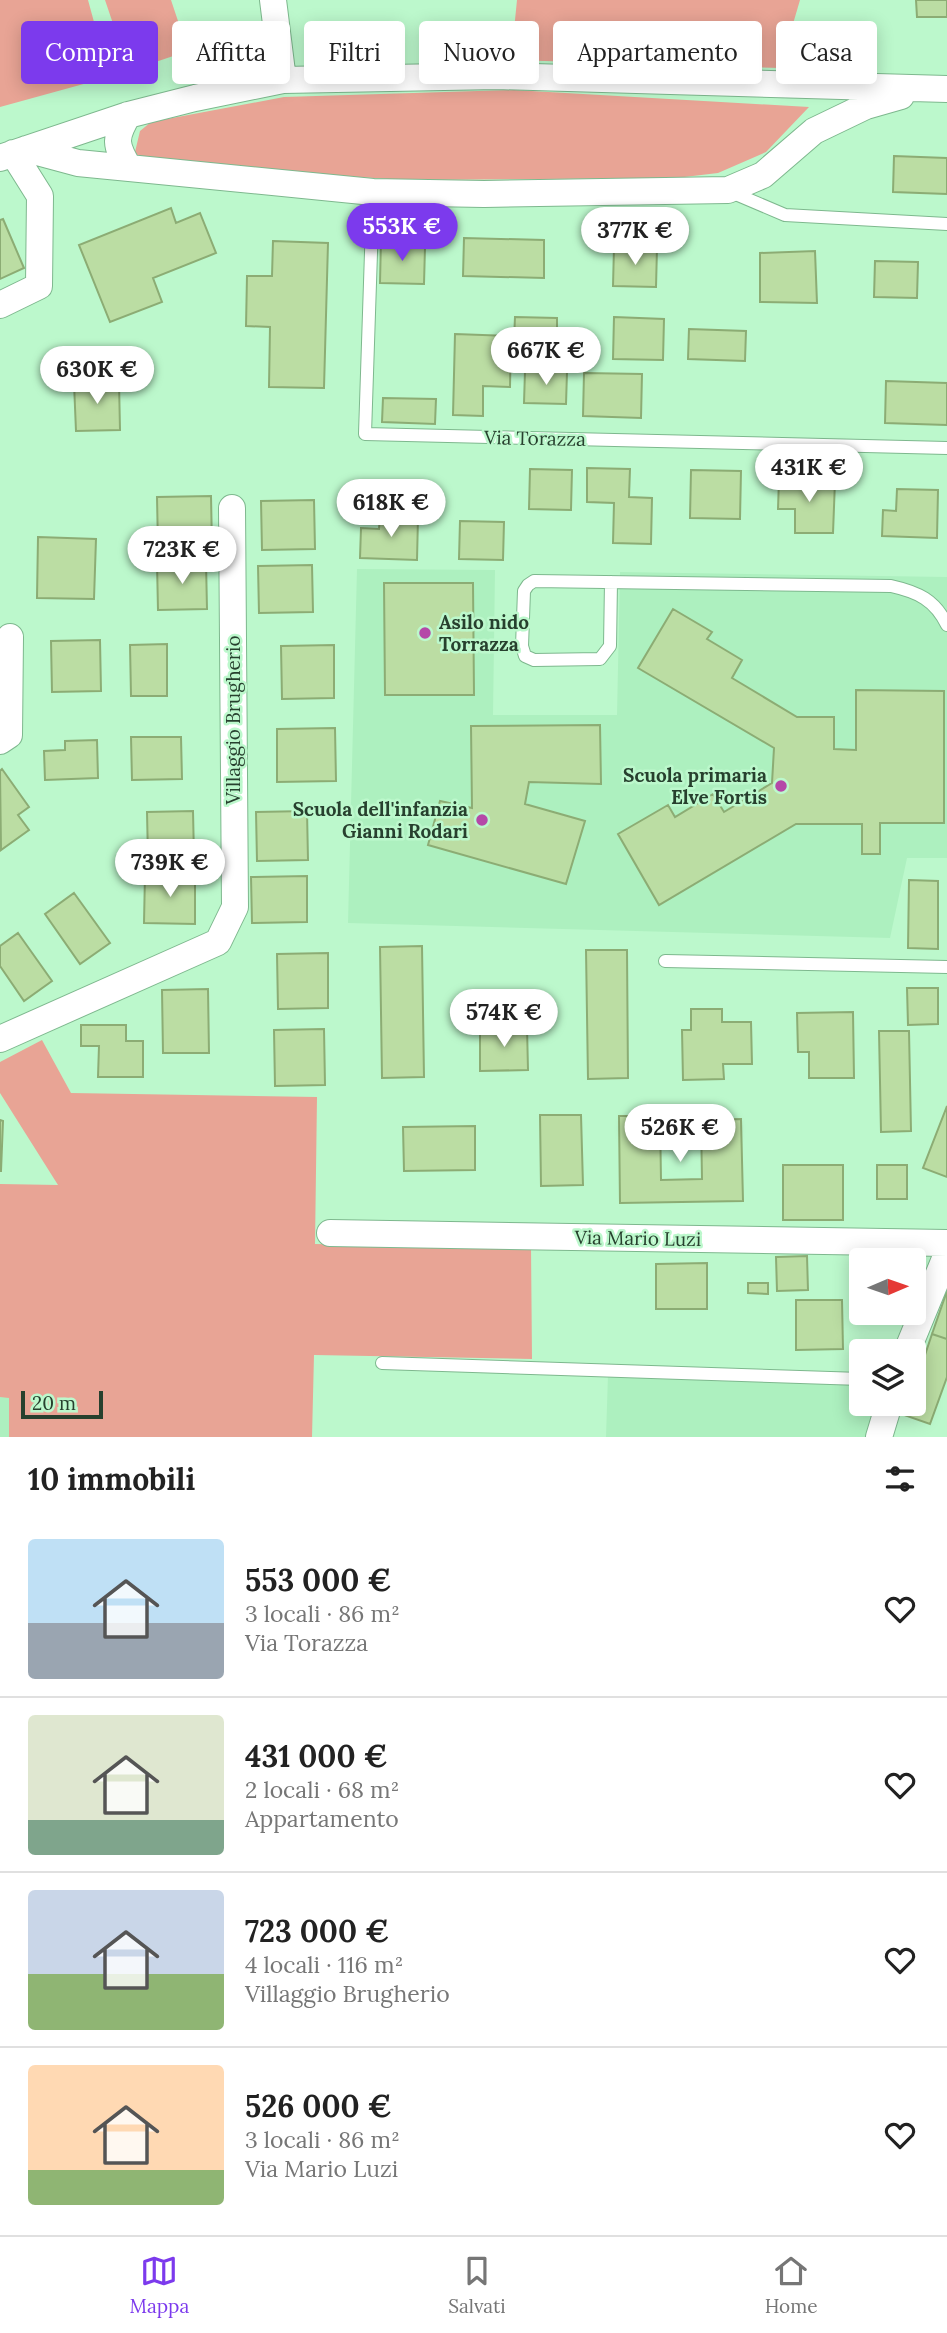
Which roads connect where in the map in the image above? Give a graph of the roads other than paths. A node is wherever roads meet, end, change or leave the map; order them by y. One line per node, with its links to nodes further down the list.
1 (273, 0): 2 (street)
2 (276, 21)
3 (290, 80): 5 (street)
4 (265, 84): 7 (street)
5 (804, 86): 6 (street); 8 (street)
6 (937, 89): 8 (street)
7 (128, 115): 9 (street); 10 (street)
8 (814, 131): 11 (street)
9 (13, 153): 10 (street); 14 (street)
10 (129, 168): 12 (street)
11 (728, 190): 12 (street); 13 (lane)
12 (373, 192): 15 (lane, Via Torazza)
13 (947, 224)
14 (0, 306)
15 (947, 448)
16 (232, 508): 23 (street, Villaggio Brugherio)
17 (611, 582): 17 (lane); 18 (lane)
18 (947, 625)
19 (10, 637): 20 (street)
20 (0, 741)
21 (665, 961): 22 (lane)
22 (947, 967)
23 (0, 1039)
24 (330, 1233): 25 (street, Via Mario Luzi)
25 (947, 1242)
26 (947, 1254): 27 (street)
27 (912, 1339)
28 (383, 1363): 29 (lane)
29 (849, 1379)
30 (885, 1416): 31 (street)
31 (879, 1437)

